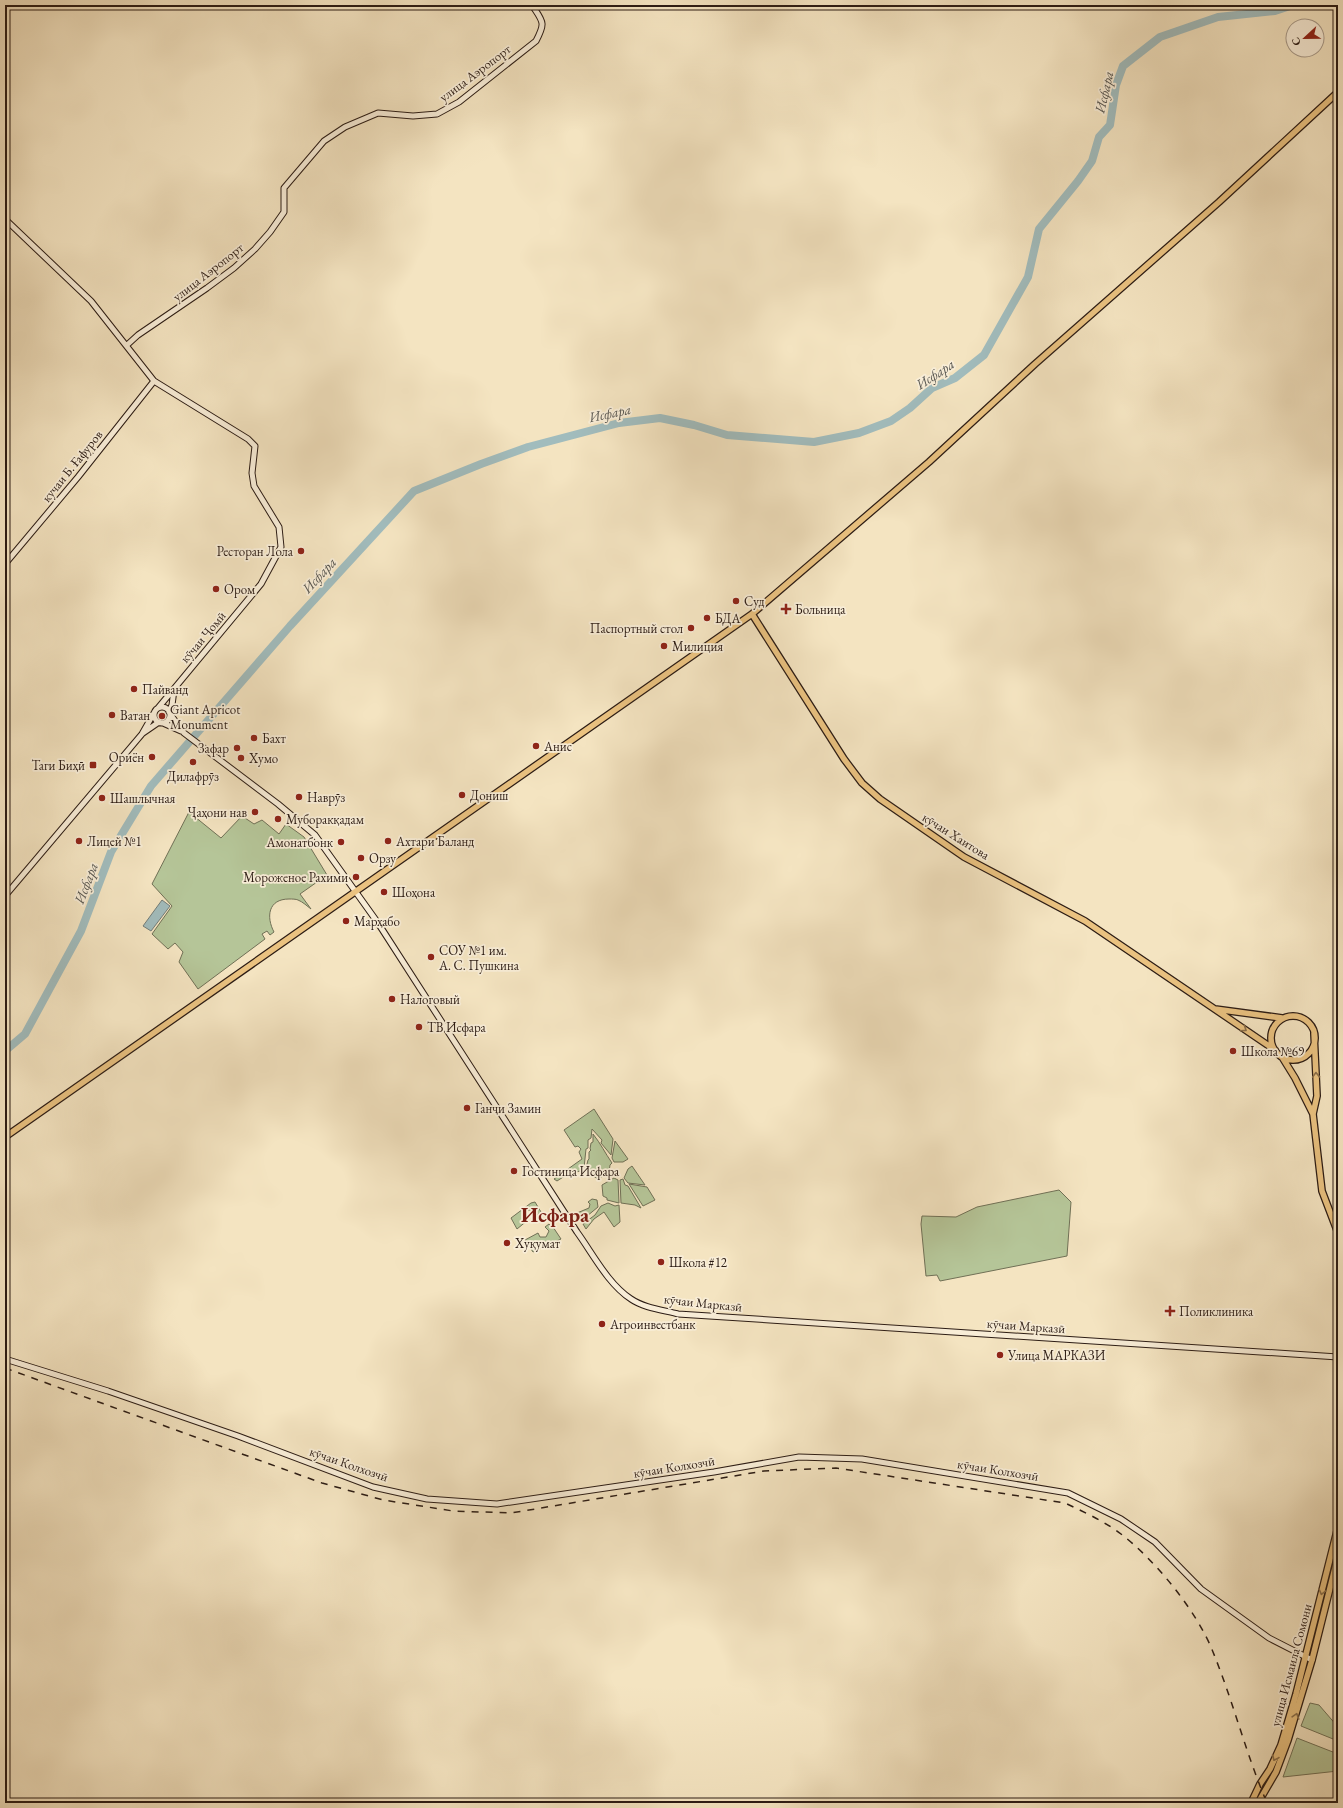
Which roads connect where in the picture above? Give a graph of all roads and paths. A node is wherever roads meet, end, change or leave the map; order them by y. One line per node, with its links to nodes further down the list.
1 (532, 5): 4 (main road, улица Аэропорт)
2 (1338, 92): 7 (main road)
3 (5, 219): 4 (main road)
4 (127, 345): 5 (main road)
5 (154, 381): 6 (main road, кучаи Б. Ғафуров); 8 (main road, кӯчаи Ҷомӣ)
6 (5, 564)
7 (752, 614): 14 (main road); 16 (main road, кӯчаи Хаитова)
8 (174, 689): 9 (main road, кӯчаи Ҷомӣ); 10 (main road)
9 (156, 710): 10 (main road); 11 (main road); 13 (main road, кӯчаи Ҷомӣ)
10 (170, 713): 11 (main road); 12 (main road)
11 (161, 723): 12 (main road); 13 (main road)
12 (183, 732): 14 (main road, кӯчаи Марказӣ)
13 (142, 734): 15 (main road, кӯчаи Ҷомӣ)
14 (355, 892): 22 (main road); 24 (main road, кӯчаи Марказӣ)
15 (5, 896)
16 (1213, 1009): 17 (main road); 19 (main road, кӯчаи Хаитова, one-way to 19)
17 (1282, 1018): 18 (main road); 19 (main road)
18 (1314, 1033): 20 (main road); 21 (main road, one-way to 18)
19 (1275, 1050): 20 (main road)
20 (1282, 1057): 21 (main road)
21 (1313, 1114): 23 (main road)
22 (5, 1137)
23 (1338, 1233)
24 (1338, 1357)
25 (5, 1359): 28 (main road, кӯчаи Колхозчӣ)
26 (1338, 1527): 28 (main road, улица Исмаила Сомони, one-way to 28)
27 (1338, 1556): 29 (main road)
28 (1306, 1657): 29 (main road, кӯчаи Колхозчӣ); 30 (main road, улица Исмаила Сомони, one-way to 30)
29 (1312, 1660): 31 (main road, one-way to 29)
30 (1251, 1803)
31 (1258, 1803)

